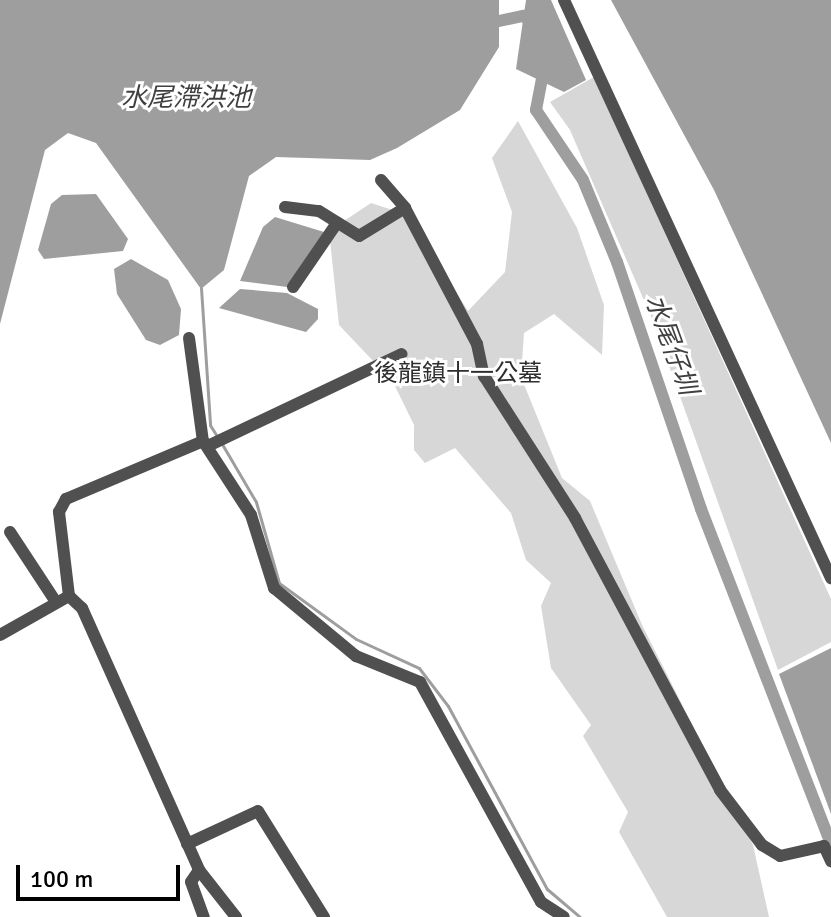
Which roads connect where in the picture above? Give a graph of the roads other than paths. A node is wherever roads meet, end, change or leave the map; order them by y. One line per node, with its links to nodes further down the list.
1 (564, 0): 11 (street)
2 (381, 180): 4 (street)
3 (285, 207): 5 (street)
4 (405, 208): 5 (street); 15 (street)
5 (337, 223): 6 (street)
6 (293, 287)
7 (189, 338): 9 (street)
8 (402, 354): 9 (street)
9 (213, 442): 12 (street); 20 (street)
10 (10, 532): 12 (street)
11 (831, 578)
12 (62, 599): 13 (street); 14 (street)
13 (0, 635)
14 (187, 844): 16 (street); 19 (street)
15 (831, 861)
16 (199, 870): 17 (street); 18 (street)
17 (204, 917)
18 (236, 917)
19 (324, 917)
20 (564, 917)

